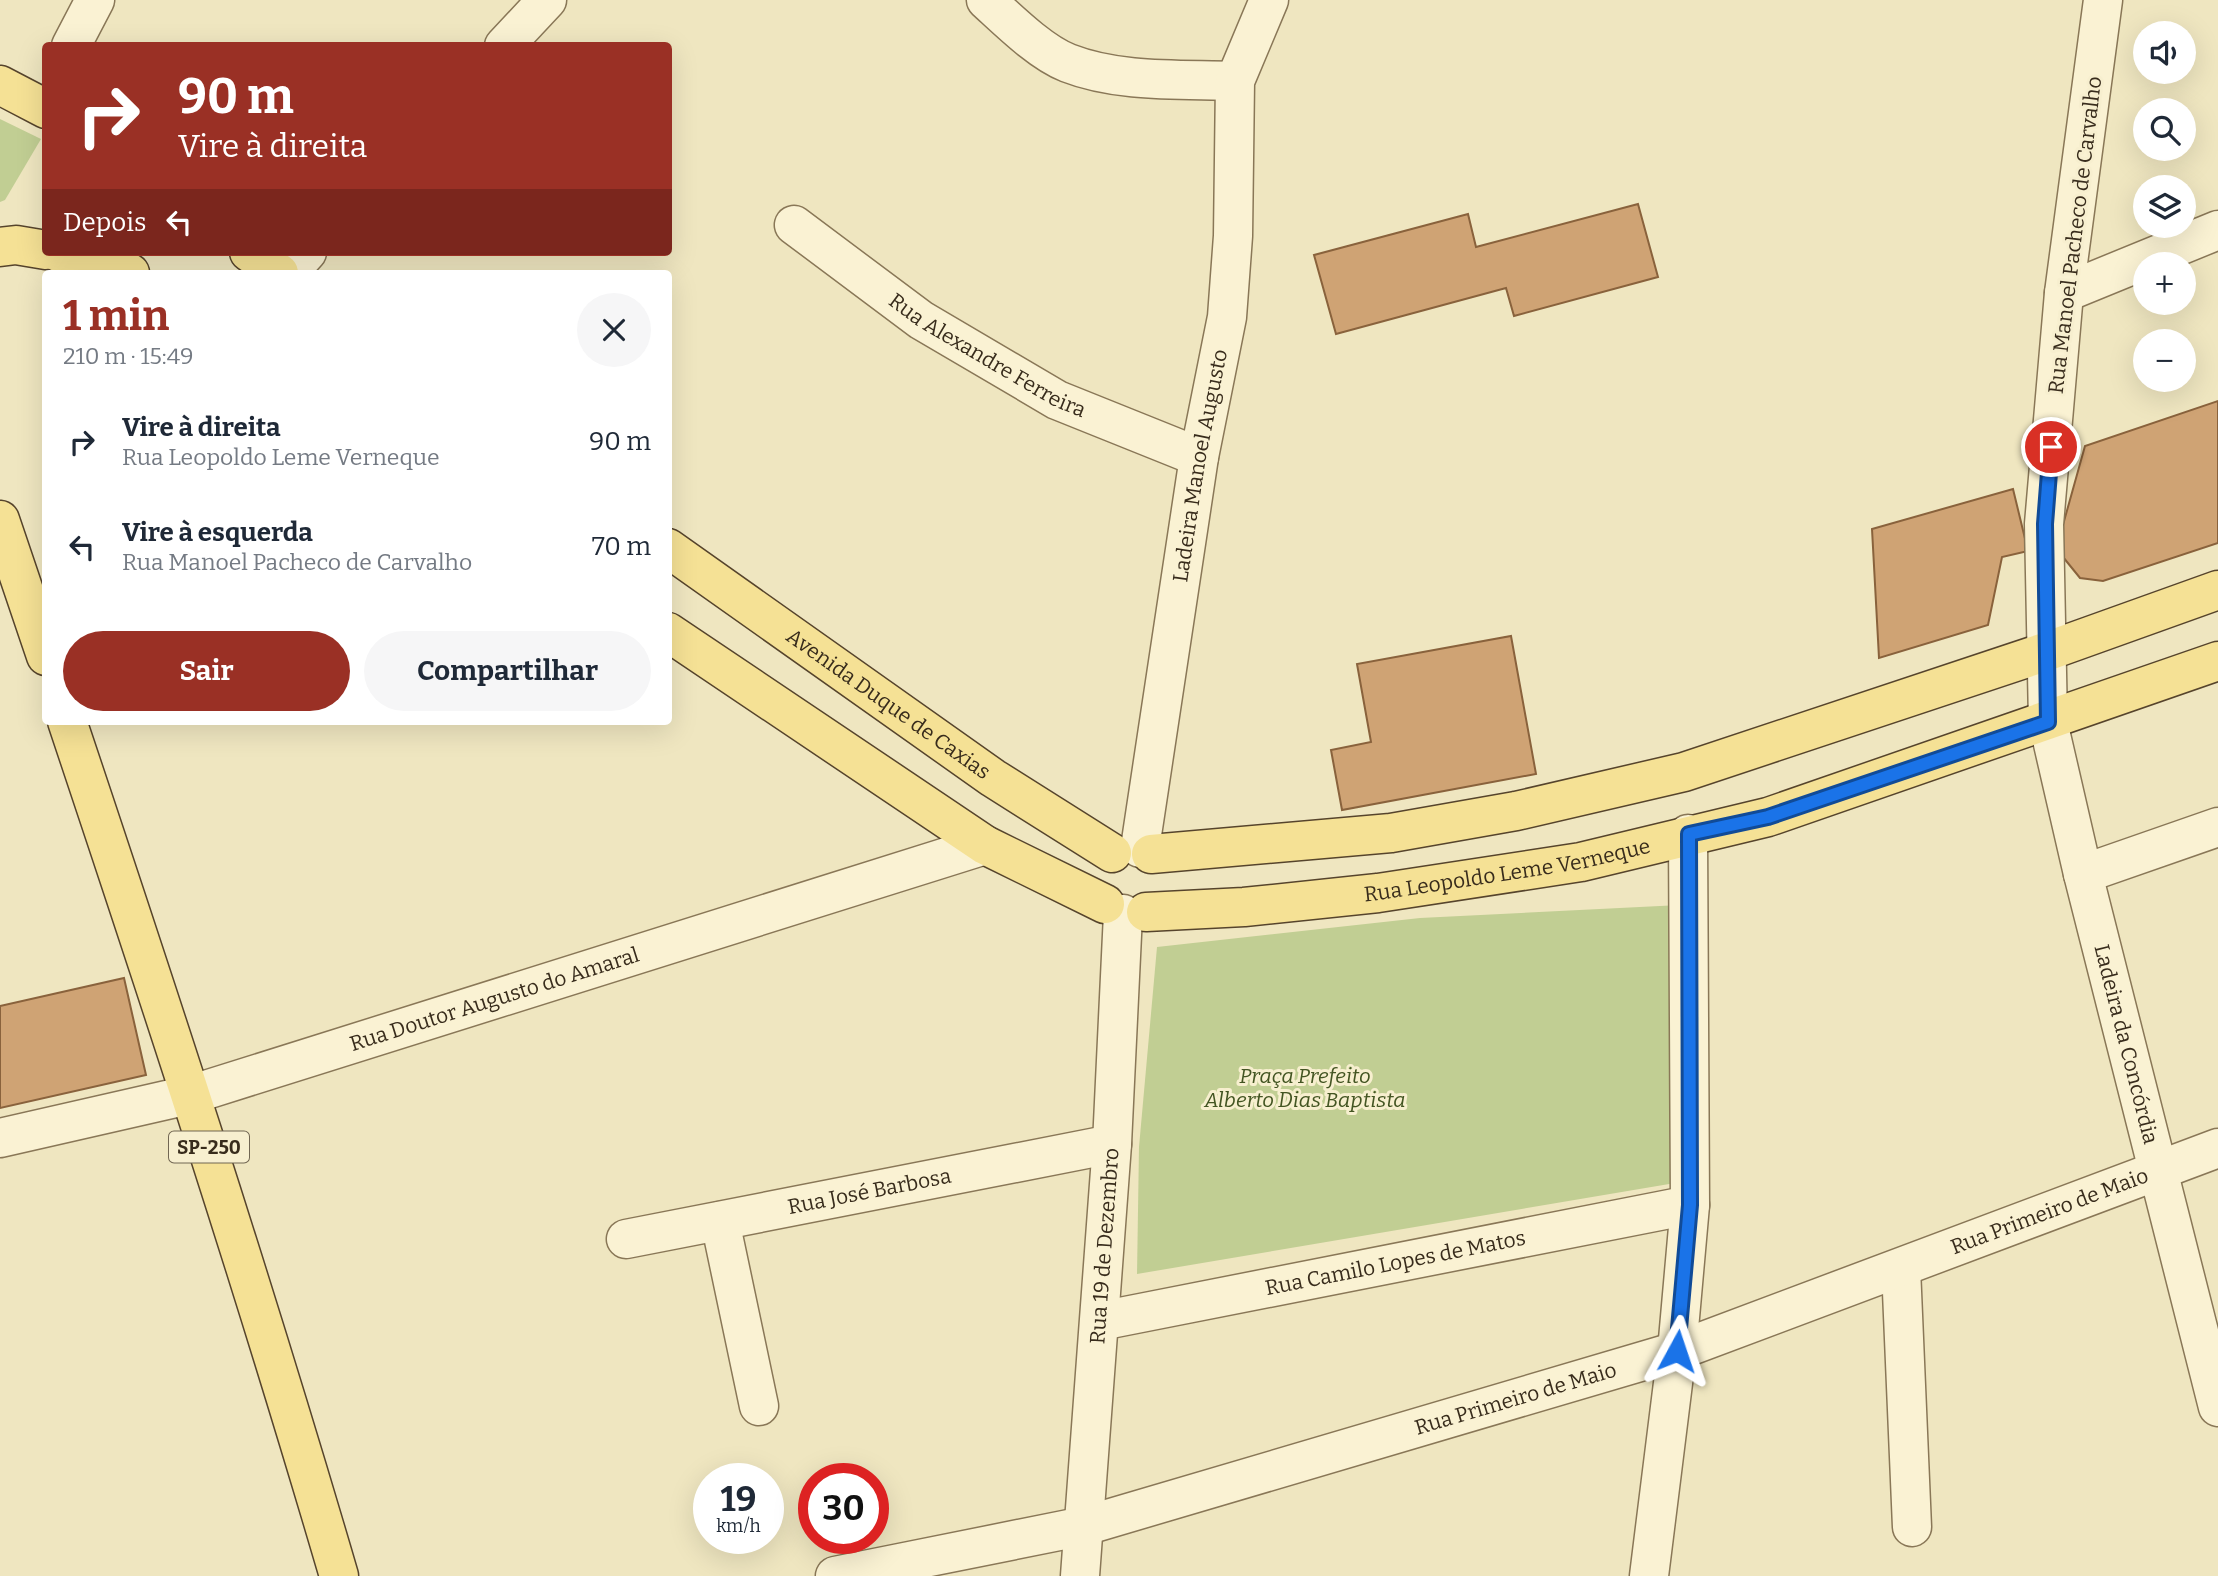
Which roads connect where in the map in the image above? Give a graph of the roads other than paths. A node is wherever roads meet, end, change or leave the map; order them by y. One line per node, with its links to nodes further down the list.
1 (95, 0): 6 (street)
2 (547, 0): 7 (street)
3 (986, 0): 8 (street)
4 (1269, 0): 8 (street)
5 (2103, 0): 21 (street, Rua Manoel Pacheco de Carvalho)
6 (73, 42)
7 (507, 42)
8 (1235, 81): 22 (street, Ladeira Manoel Augusto)
9 (0, 85): 10 (main road)
10 (42, 102)
11 (794, 225): 22 (street, Rua Alexandre Ferreira)
12 (2218, 230): 21 (street)
13 (0, 247): 14 (main road)
14 (42, 249)
15 (83, 256): 18 (main road)
16 (255, 256): 19 (main road)
17 (303, 256): 20 (street)
18 (125, 270)
19 (275, 270)
20 (291, 270)
21 (2064, 293): 28 (street, Rua Manoel Pacheco de Carvalho)
22 (1199, 457): 35 (street, Ladeira Manoel Augusto)
23 (0, 520): 27 (main road)
24 (672, 551): 35 (main road, Avenida Duque de Caxias)
25 (2218, 590): 28 (main road)
26 (672, 635): 34 (main road)
27 (42, 644)
28 (2045, 652): 30 (street, Rua Manoel Pacheco de Carvalho); 35 (main road)
29 (2218, 661): 30 (main road, Rua Leopoldo Leme Verneque)
30 (2048, 722): 33 (main road, Rua Leopoldo Leme Verneque); 36 (street, Ladeira da Concórdia)
31 (68, 725): 38 (main road, SP-250)
32 (2218, 827): 36 (street)
33 (1689, 834): 37 (main road, Rua Leopoldo Leme Verneque); 43 (street)
34 (985, 845): 37 (main road); 38 (street, Rua Doutor Augusto do Amaral)
35 (1134, 851): 37 (main road); 37 (main road)
36 (2083, 874): 42 (street, Ladeira da Concórdia)
37 (1125, 910): 40 (street, Rua 19 de Dezembro)
38 (193, 1094): 39 (street, Rua Doutor Augusto do Amaral); 53 (main road, SP-250)
39 (0, 1138)
40 (1112, 1144): 44 (street, Rua José Barbosa); 47 (street, Rua 19 de Dezembro)
41 (2218, 1148): 42 (street, Rua Primeiro de Maio)
42 (2158, 1170): 46 (street, Rua Primeiro de Maio); 50 (street, Ladeira da Concórdia)
43 (1690, 1205): 47 (street, Rua Camilo Lopes de Matos); 48 (street)
44 (720, 1221): 45 (street, Rua José Barbosa); 49 (street)
45 (626, 1239)
46 (1900, 1268): 48 (street, Rua Primeiro de Maio); 52 (street)
47 (1100, 1321): 51 (street, Rua 19 de Dezembro)
48 (1677, 1351): 51 (street, Rua Primeiro de Maio); 56 (street)
49 (759, 1406)
50 (2218, 1407)
51 (1084, 1526): 54 (street, Rua Primeiro de Maio); 55 (street, Rua 19 de Dezembro)
52 (1912, 1527)
53 (339, 1576)
54 (835, 1576)
55 (1080, 1576)
56 (1649, 1576)

